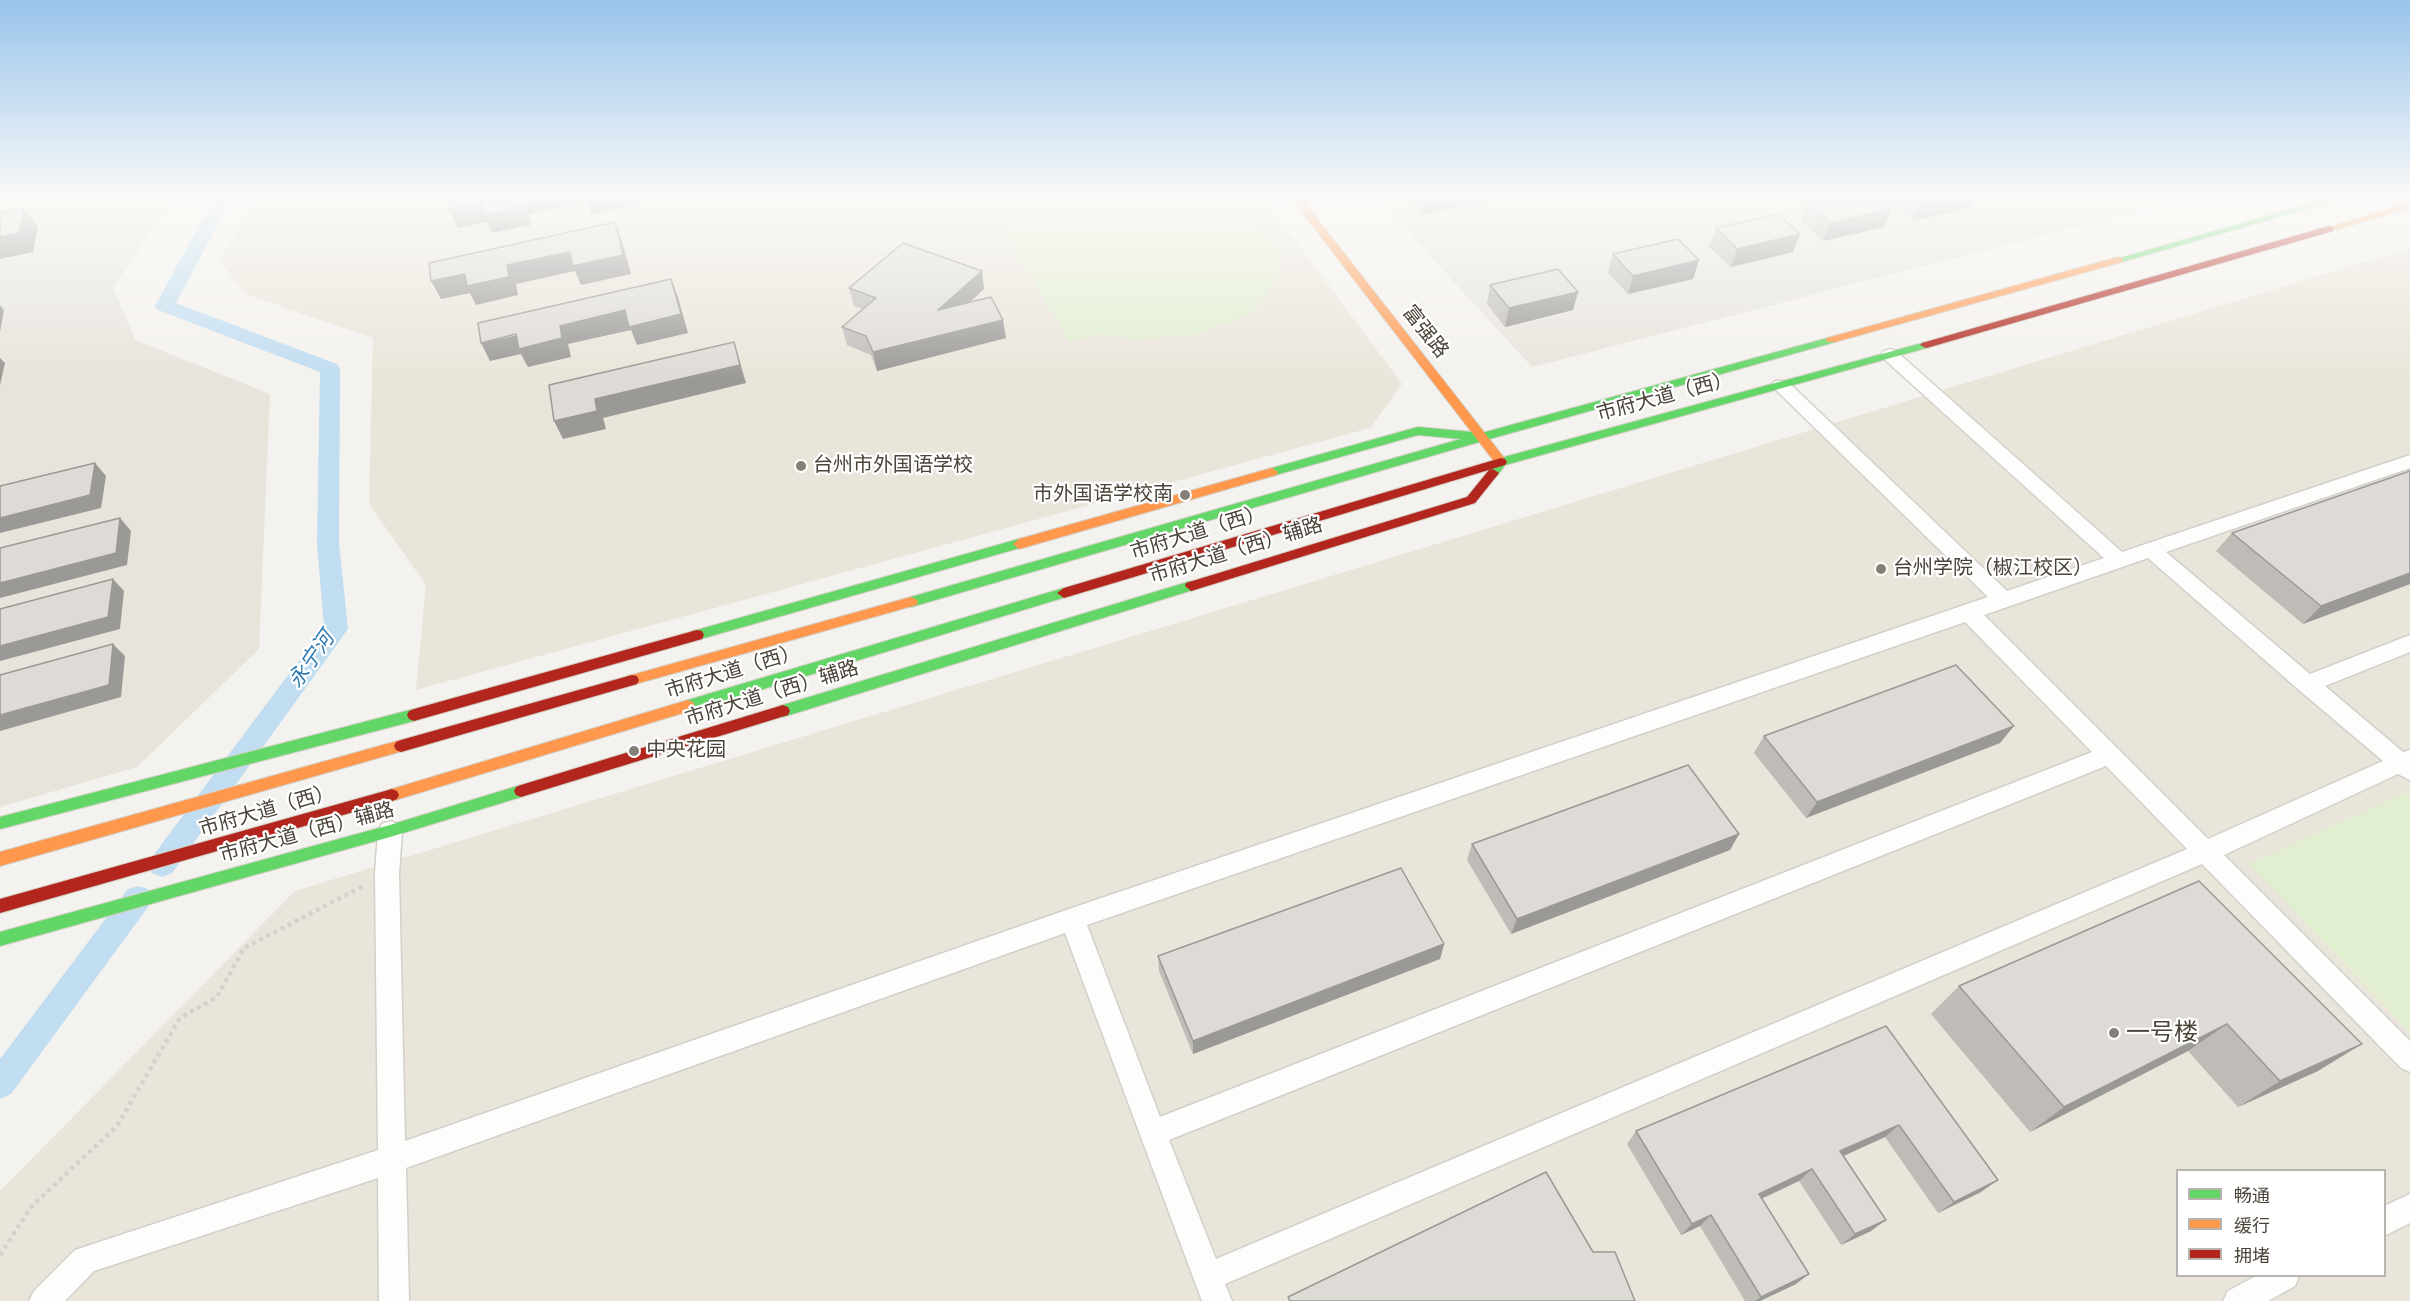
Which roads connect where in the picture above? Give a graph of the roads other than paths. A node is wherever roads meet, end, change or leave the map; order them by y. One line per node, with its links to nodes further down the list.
1 (1343, 259): 6 (main road, 富强路)
2 (2131, 259): 7 (main road, 市府大道（西）)
3 (2224, 259): 4 (main road, 市府大道（西）)
4 (1890, 355): 5 (main road, 市府大道（西）); 11 (street)
5 (1781, 385): 7 (main road, 市府大道（西）); 12 (street)
6 (1482, 437): 7 (main road, 市府大道（西）); 9 (main road, 富强路); 18 (main road); 21 (main road, 市府大道（西）)
7 (1509, 439): 9 (main road, 市府大道（西）)
8 (2410, 460): 10 (street)
9 (1501, 462): 19 (main road, 市府大道（西）辅路); 22 (main road, 市府大道（西）)
10 (2151, 549): 11 (street); 15 (street)
11 (2120, 561): 12 (street)
12 (2005, 601): 13 (street)
13 (1969, 613): 16 (street); 23 (street)
14 (2410, 644): 15 (street)
15 (2307, 684): 17 (street)
16 (2109, 755): 20 (street); 26 (street)
17 (2407, 765): 20 (street)
18 (0, 823)
19 (390, 831): 24 (main road, 市府大道（西）辅路); 27 (street)
20 (2205, 852): 25 (street); 31 (street)
21 (0, 859)
22 (1, 906)
23 (1072, 919): 26 (street); 27 (street)
24 (0, 939)
25 (2410, 1059)
26 (1153, 1133): 31 (street)
27 (393, 1159): 32 (street); 33 (street)
28 (2410, 1208): 29 (street)
29 (2386, 1221)
30 (2281, 1277): 34 (street)
31 (1213, 1289)
32 (44, 1301)
33 (394, 1301)
34 (2238, 1301)

